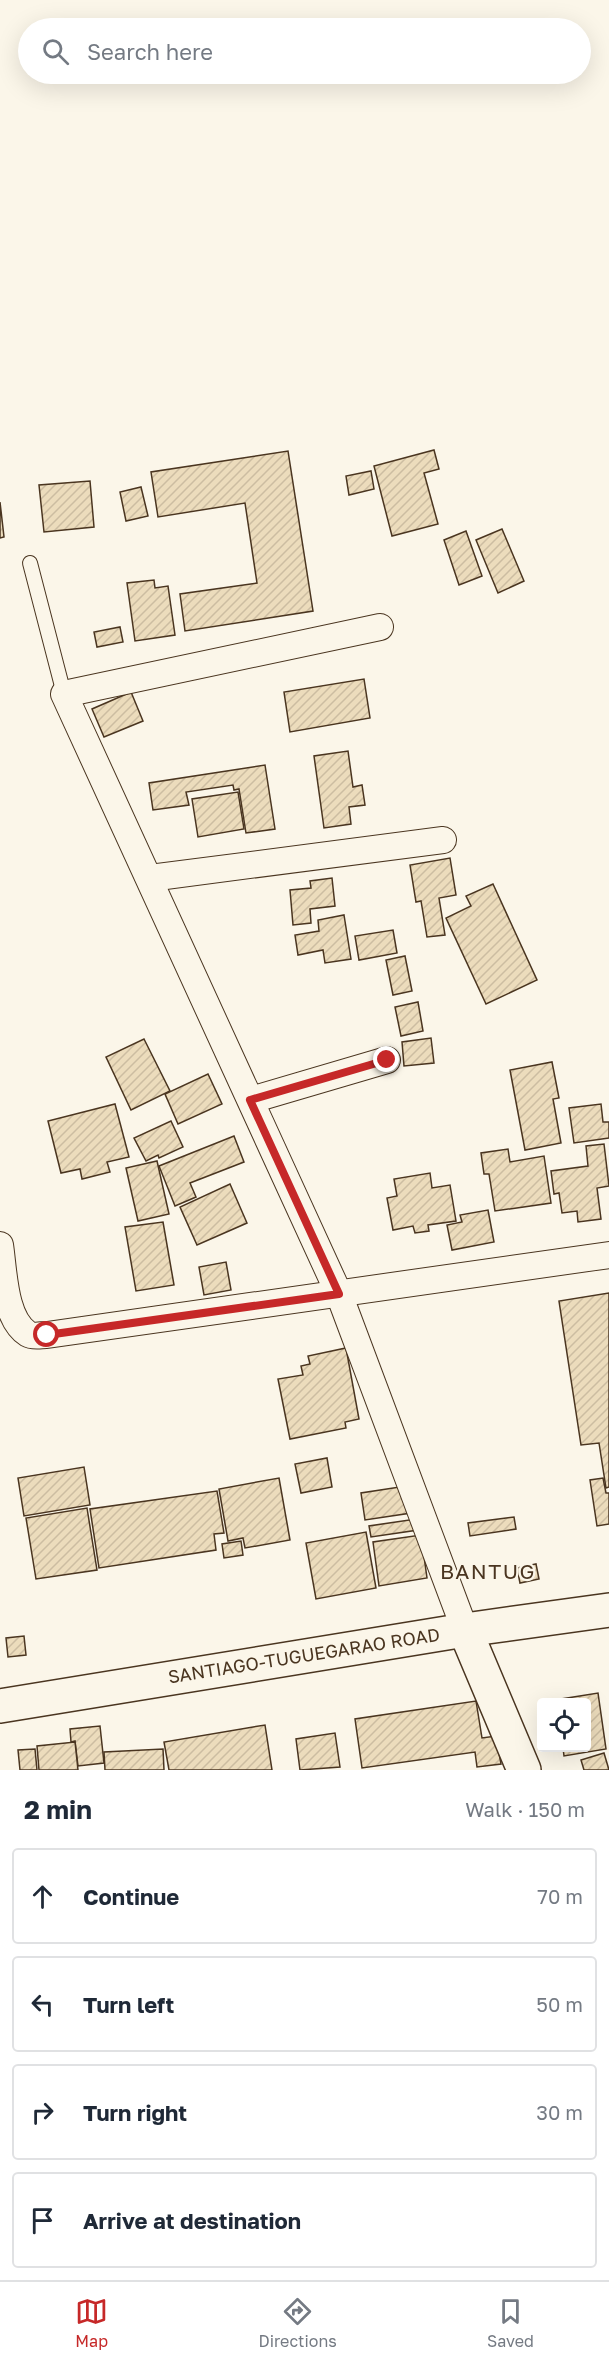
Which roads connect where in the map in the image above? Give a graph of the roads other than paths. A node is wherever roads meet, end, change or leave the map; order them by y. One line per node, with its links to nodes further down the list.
1 (30, 563): 3 (lane)
2 (380, 627): 3 (street)
3 (64, 694): 5 (street)
4 (443, 840): 5 (street)
5 (150, 878): 7 (street)
6 (387, 1060): 7 (street)
7 (250, 1100): 10 (street)
8 (0, 1245): 10 (street)
9 (609, 1255): 10 (street)
10 (339, 1294): 12 (street)
11 (609, 1610): 12 (main road, SANTIAGO-TUGUEGARAO ROAD)
12 (465, 1630): 13 (main road, SANTIAGO-TUGUEGARAO ROAD); 14 (main road)
13 (0, 1706)
14 (524, 1770)

